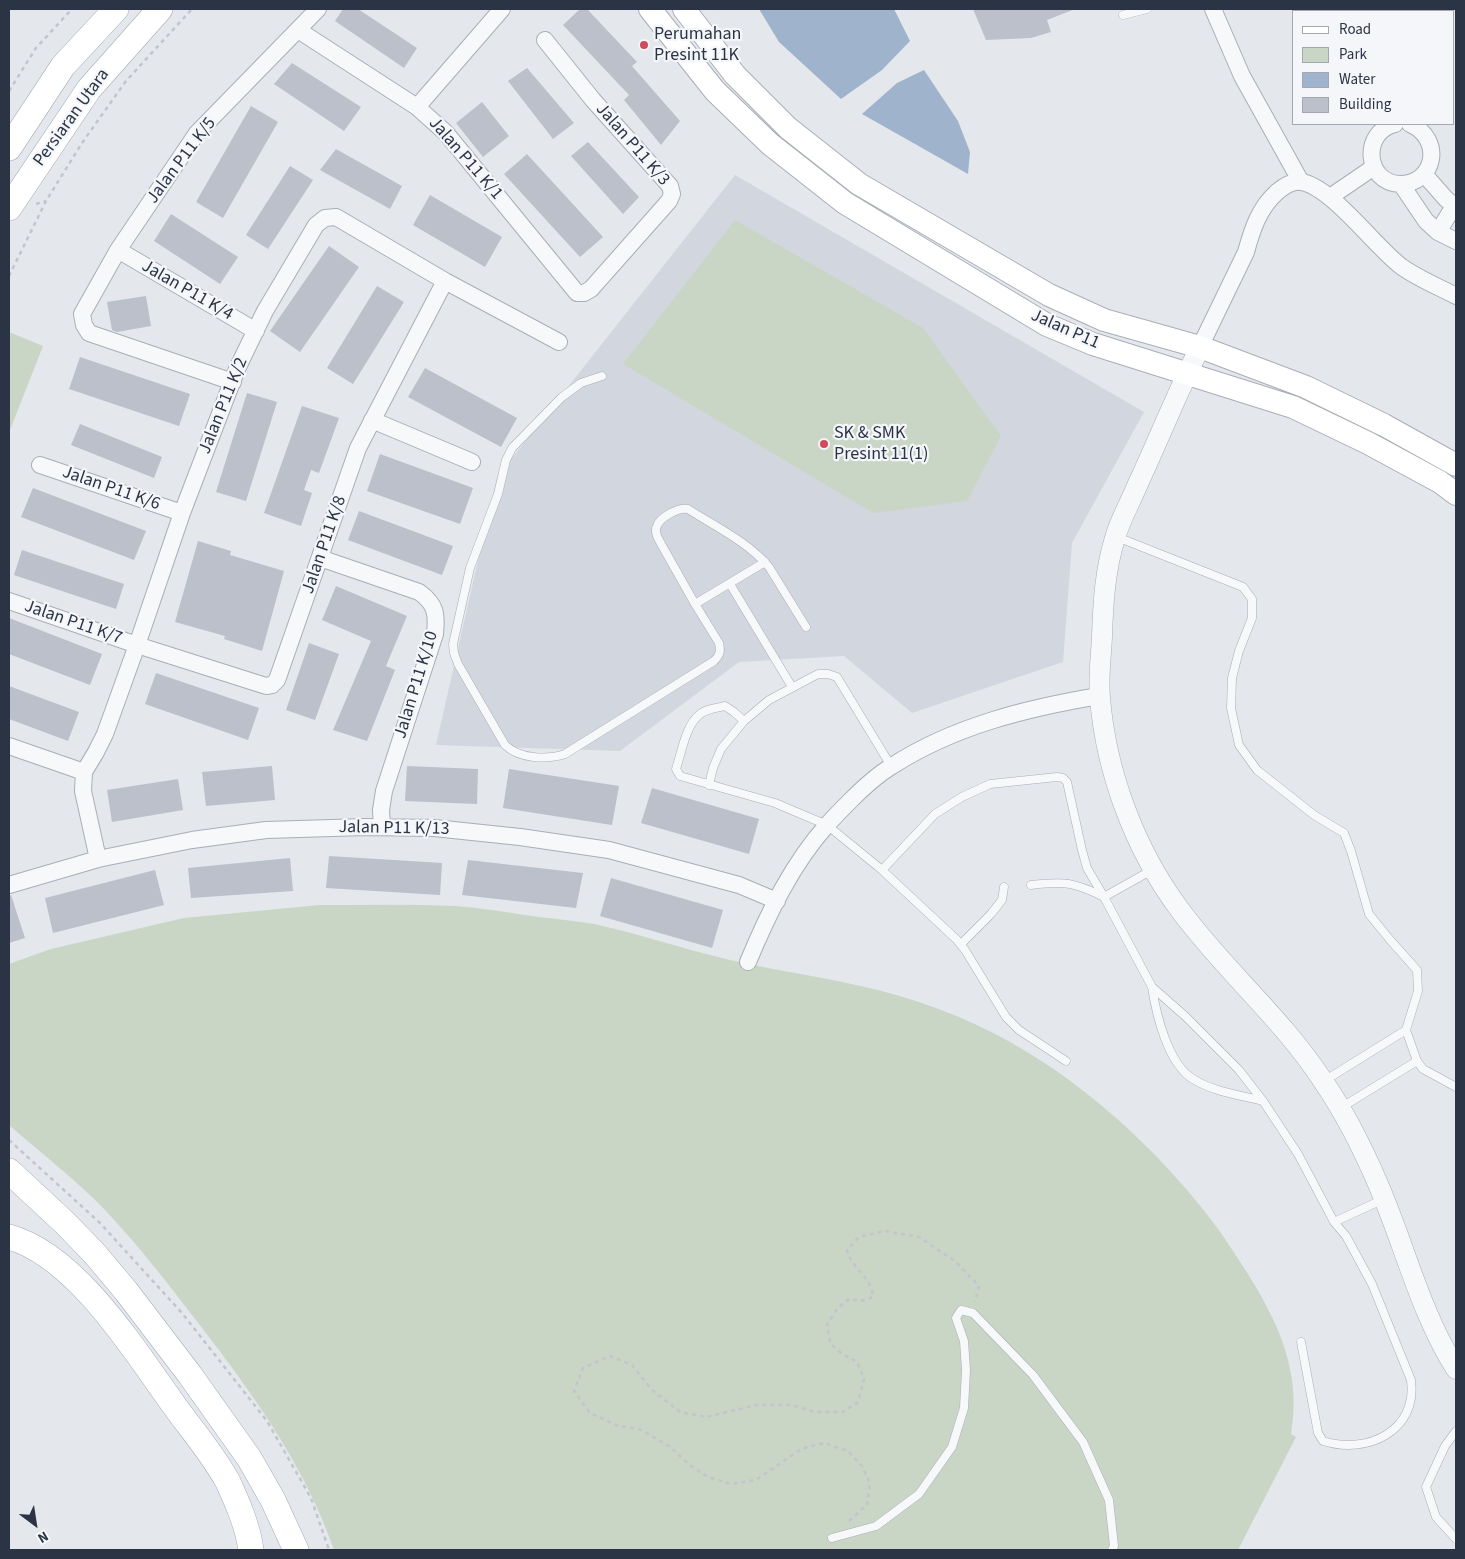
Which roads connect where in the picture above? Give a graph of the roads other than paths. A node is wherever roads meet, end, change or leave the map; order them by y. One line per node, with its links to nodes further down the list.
1 (116, 9): 15 (main road, Persiaran Utara)
2 (160, 9): 22 (main road, Persiaran Utara)
3 (318, 9): 10 (street, Jalan P11 K/5)
4 (502, 9): 12 (street)
5 (650, 9): 32 (main road, Jalan P11)
6 (684, 9): 31 (main road, Jalan P11)
7 (1147, 9): 9 (lane)
8 (1213, 9): 18 (street)
9 (1123, 15)
10 (298, 30): 12 (street, Jalan P11 K/1); 25 (street, Jalan P11 K/5)
11 (545, 40): 27 (street, Jalan P11 K/3)
12 (417, 106): 27 (street, Jalan P11 K/1)
13 (1412, 125): 17 (street)
14 (1383, 126): 16 (street)
15 (9, 148)
16 (1374, 167): 19 (street); 20 (street)
17 (1424, 174): 19 (street); 21 (street)
18 (1301, 182): 20 (street); 31 (street)
19 (1401, 184): 23 (street)
20 (1330, 197): 28 (street)
21 (1455, 206): 23 (street)
22 (9, 208)
23 (1438, 232): 24 (street)
24 (1456, 241)
25 (118, 250): 29 (street, Jalan P11 K/4); 34 (street, Jalan P11 K/5)
26 (445, 281): 29 (street, Jalan P11 K/2); 30 (street, Jalan P11 K/2); 35 (street, Jalan P11 K/8)
27 (584, 293)
28 (1456, 296)
29 (256, 331): 34 (street, Jalan P11 K/2)
30 (559, 342)
31 (1200, 348): 32 (street); 38 (main road, Jalan P11)
32 (1187, 374): 39 (main road, Jalan P11); 41 (street)
33 (602, 376): 46 (lane)
34 (233, 382): 40 (street, Jalan P11 K/2)
35 (372, 420): 36 (street); 42 (street, Jalan P11 K/8)
36 (472, 462)
37 (40, 465): 40 (street, Jalan P11 K/6)
38 (1456, 465)
39 (1456, 494)
40 (182, 514): 48 (street, Jalan P11 K/2)
41 (1115, 537): 50 (street); 69 (lane)
42 (320, 558): 48 (street, Jalan P11 K/8); 57 (street, Jalan P11 K/10)
43 (765, 562): 44 (lane); 46 (lane); 47 (lane)
44 (730, 584): 46 (lane); 49 (lane)
45 (9, 601): 48 (street, Jalan P11 K/7)
46 (696, 604)
47 (806, 627)
48 (138, 645): 54 (street, Jalan P11 K/2)
49 (792, 687): 51 (lane); 53 (lane)
50 (1099, 696): 53 (street); 59 (street)
51 (744, 721): 55 (lane); 55 (lane)
52 (9, 746): 54 (street)
53 (891, 766): 56 (street)
54 (84, 772): 58 (street)
55 (709, 786): 56 (lane)
56 (827, 825): 60 (lane); 65 (street)
57 (382, 827): 58 (street, Jalan P11 K/13); 65 (street, Jalan P11 K/13)
58 (98, 858): 61 (street, Jalan P11 K/13)
59 (1154, 869): 64 (lane); 72 (street)
60 (882, 870): 64 (lane); 66 (lane)
61 (9, 885)
62 (1031, 885): 64 (lane)
63 (1004, 887): 66 (lane)
64 (1104, 897): 68 (lane)
65 (776, 901): 67 (street)
66 (961, 944): 70 (lane)
67 (748, 962)
68 (1152, 986): 74 (lane); 74 (lane)
69 (1406, 1030): 71 (lane); 72 (lane)
70 (1066, 1061)
71 (1417, 1061): 73 (lane); 75 (lane)
72 (1324, 1081): 75 (street)
73 (1456, 1087)
74 (1263, 1101): 78 (lane)
75 (1340, 1109): 77 (street)
76 (9, 1171): 86 (main road)
77 (1384, 1199): 78 (lane); 81 (street)
78 (1334, 1222): 80 (lane)
79 (9, 1237): 85 (main road)
80 (1301, 1342)
81 (1456, 1369)
82 (1456, 1431): 84 (lane)
83 (832, 1538): 87 (lane)
84 (1456, 1539)
85 (251, 1550)
86 (296, 1550)
87 (1112, 1550)

